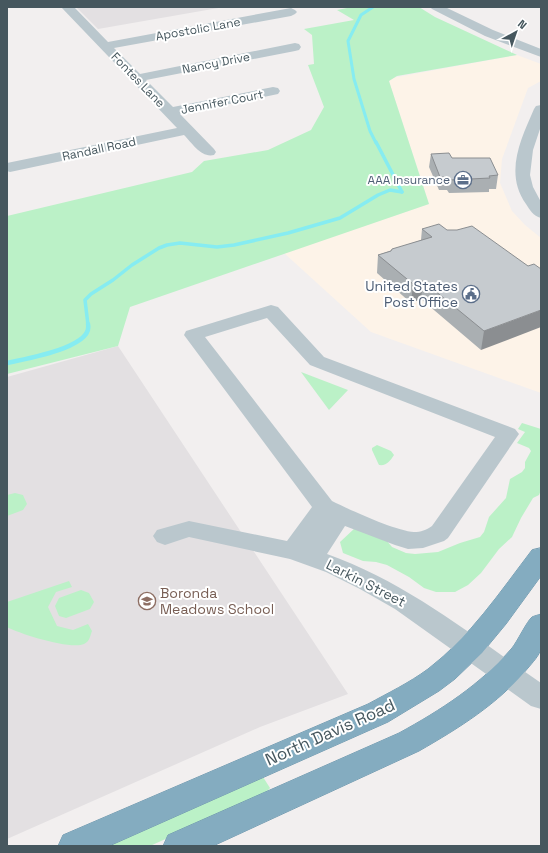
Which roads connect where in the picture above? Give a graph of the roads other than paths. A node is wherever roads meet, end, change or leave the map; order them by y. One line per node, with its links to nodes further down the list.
1 (67, 7): 5 (street, Fontes Lane)
2 (436, 7): 4 (street)
3 (291, 12): 5 (street, Apostolic Lane)
4 (502, 39): 7 (street); 8 (street)
5 (105, 46): 9 (street, Fontes Lane)
6 (295, 48): 9 (street, Nancy Drive)
7 (541, 50)
8 (541, 53)
9 (137, 78): 12 (street, Fontes Lane)
10 (273, 91): 12 (street, Jennifer Court)
11 (541, 109): 16 (street)
12 (170, 112): 13 (street, Fontes Lane)
13 (187, 130): 14 (street, Fontes Lane); 15 (street, Randall Road)
14 (209, 152)
15 (10, 167)
16 (541, 213)
17 (332, 511): 17 (street); 19 (street)
18 (165, 536): 19 (street, Larkin Street)
19 (303, 554): 22 (street, Larkin Street)
20 (541, 557): 22 (highway, North Davis Road)
21 (541, 625): 23 (highway)
22 (470, 647): 23 (street, Larkin Street); 25 (highway, North Davis Road)
23 (506, 673): 24 (street, Larkin Street); 26 (highway)
24 (541, 698)
25 (74, 846)
26 (179, 846)

